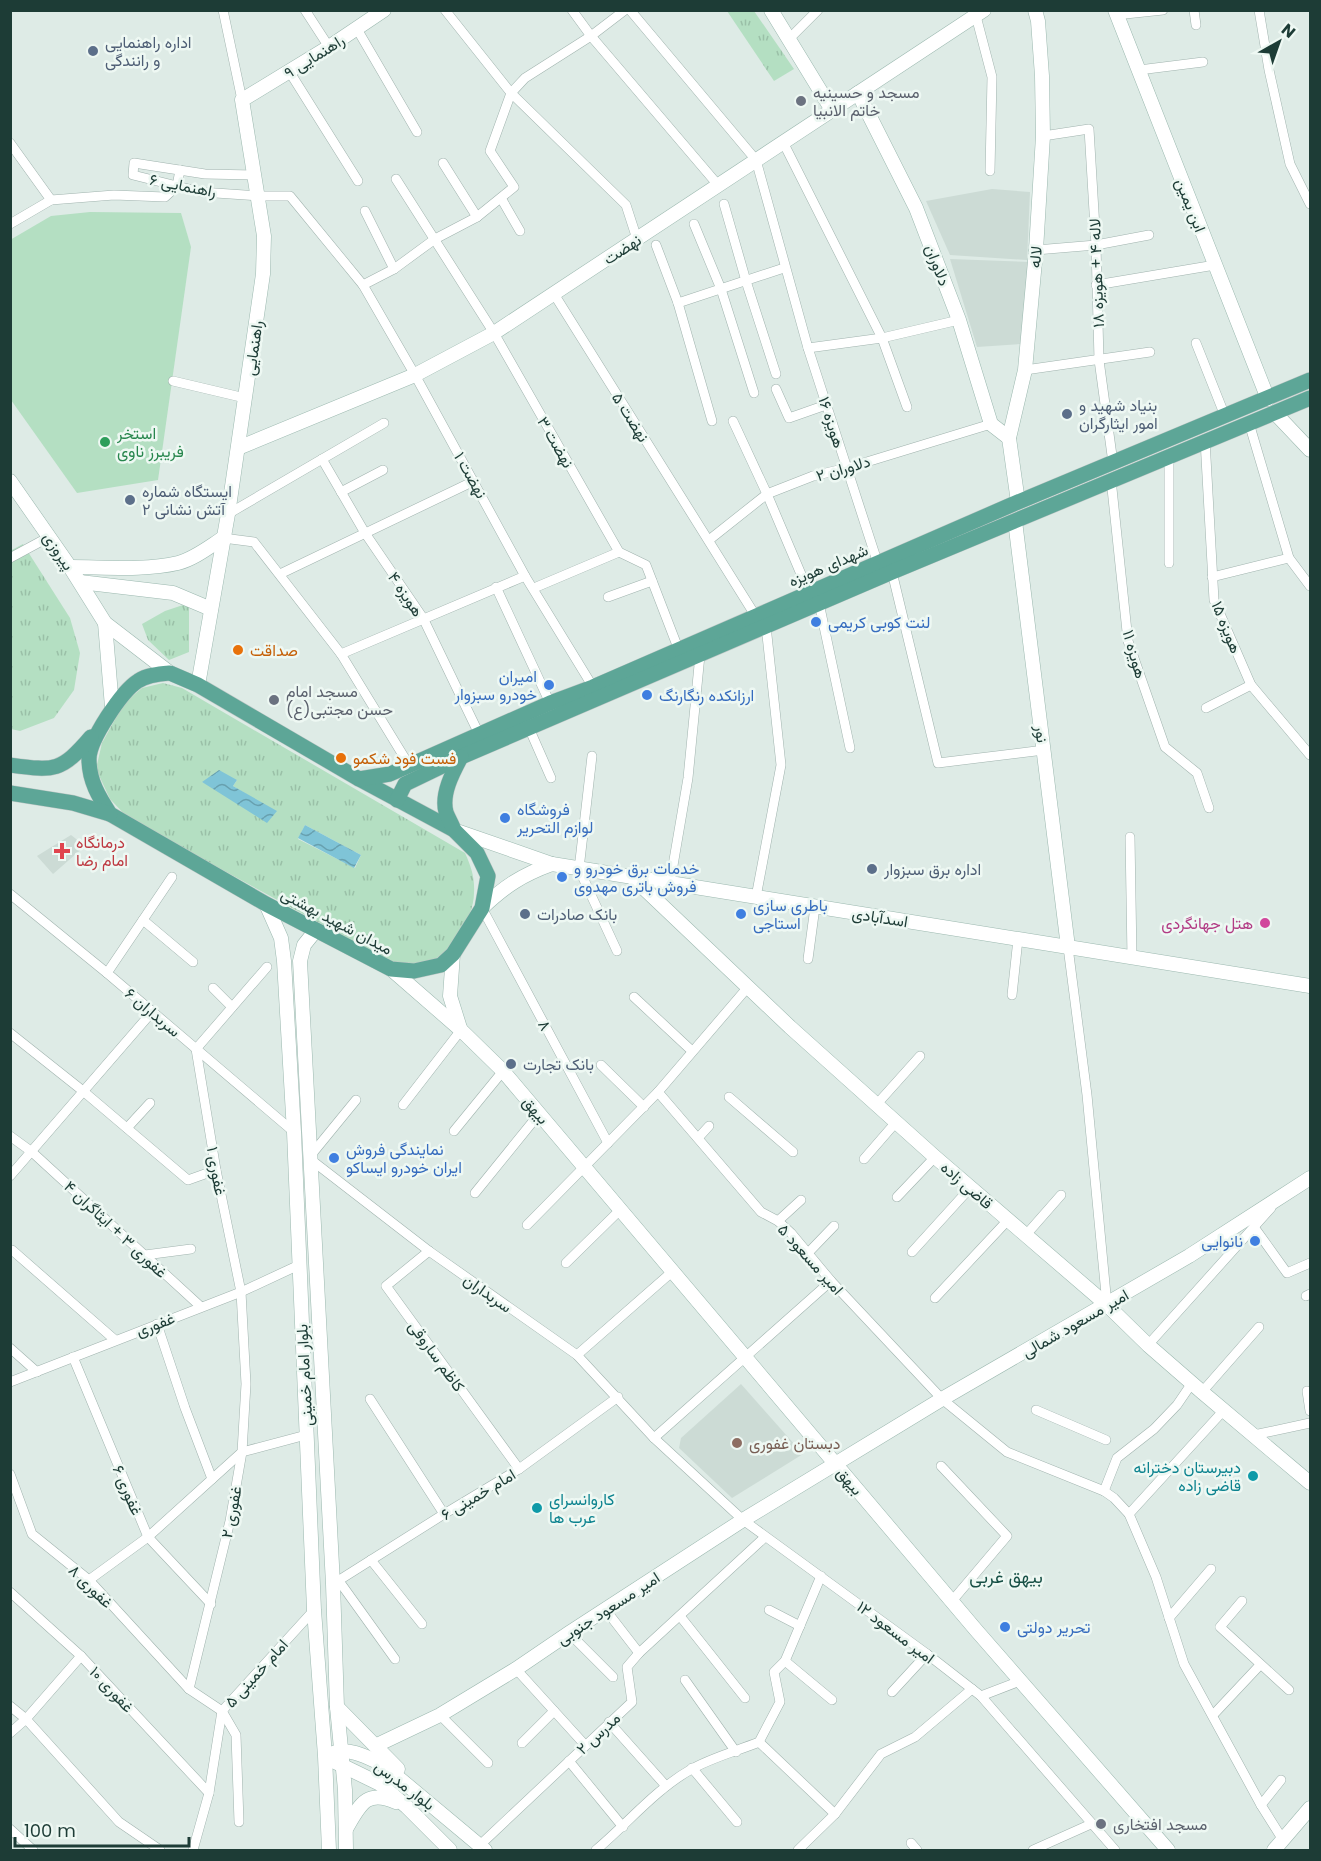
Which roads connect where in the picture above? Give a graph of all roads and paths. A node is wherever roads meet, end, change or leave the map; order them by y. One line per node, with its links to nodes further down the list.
1 (224, 10): 26 (street, راهنمایی)
2 (305, 10): 20 (street)
3 (384, 10): 17 (street, راهنمایی ۹)
4 (445, 10): 24 (street)
5 (572, 10): 18 (street)
6 (625, 10): 18 (street)
7 (630, 10): 32 (street)
8 (771, 10): 19 (street)
9 (818, 10): 19 (street)
10 (1035, 10): 29 (street, لاله)
11 (1163, 10): 15 (street)
12 (1194, 10): 16 (street)
13 (1259, 10): 45 (street)
14 (980, 13): 25 (street, نهضت); 35 (street)
15 (1115, 13): 22 (street, ابن یمین)
16 (1196, 25)
17 (357, 29): 20 (street, راهنمایی ۹); 28 (street)
18 (591, 36): 24 (street); 39 (street)
19 (788, 40): 27 (street)
20 (329, 47): 23 (street, راهنمایی ۹)
21 (1203, 62): 22 (street)
22 (1138, 70): 57 (street, ابن یمین)
23 (289, 72): 26 (street, راهنمایی ۹); 38 (street)
24 (511, 93): 42 (street); 53 (street)
25 (858, 93): 27 (street, نهضت); 66 (street, دلاوران)
26 (242, 100): 36 (street, راهنمایی)
27 (832, 110): 30 (street, نهضت)
28 (417, 132)
29 (1043, 136): 55 (street, لاله ۴ + هویزه ۱۸); 56 (street, لاله)
30 (783, 142): 32 (street, نهضت); 68 (street)
31 (10, 143): 43 (street)
32 (756, 160): 39 (street, نهضت); 58 (street, هویزه ۱۶)
33 (443, 163): 47 (street)
34 (180, 170): 36 (street, راهنمایی ۶); 40 (street); 40 (street, راهنمایی ۶)
35 (990, 171)
36 (254, 175): 41 (street, راهنمایی)
37 (396, 179): 52 (street, نهضت ۳)
38 (358, 181)
39 (718, 185): 53 (street, نهضت)
40 (177, 186): 41 (street, راهنمایی ۶); 43 (street)
41 (258, 196): 61 (street, راهنمایی ۶); 80 (street, راهنمایی)
42 (501, 198): 47 (street); 50 (street)
43 (51, 200): 48 (street)
44 (724, 204): 60 (street)
45 (1311, 204)
46 (365, 211): 59 (street)
47 (477, 217): 52 (street)
48 (10, 224)
49 (694, 224): 63 (street)
50 (520, 231)
51 (1149, 235): 55 (street)
52 (435, 239): 59 (street); 67 (street, نهضت ۳)
53 (637, 239): 64 (street, نهضت)
54 (657, 245): 65 (street)
55 (1095, 245): 56 (street); 62 (street, لاله ۴ + هویزه ۱۸)
56 (1036, 250): 73 (street, لاله)
57 (1215, 264): 62 (street); 82 (street, ابن یمین)
58 (784, 268): 60 (street); 70 (street, هویزه ۱۶)
59 (394, 269): 61 (street)
60 (746, 281): 63 (street); 74 (street)
61 (363, 285): 75 (street, نهضت ۱)
62 (1096, 285): 72 (street, لاله ۴ + هویزه ۱۸)
63 (721, 289): 65 (street); 79 (street)
64 (554, 294): 67 (street, نهضت); 112 (street, نهضت ۵)
65 (678, 303): 87 (street)
66 (959, 321): 68 (street); 91 (street, دلاوران)
67 (494, 333): 75 (street, نهضت); 113 (street, نهضت ۳)
68 (882, 338): 70 (street); 84 (street)
69 (1196, 343): 86 (street)
70 (808, 348): 83 (street, هویزه ۱۶)
71 (1150, 352): 72 (street)
72 (1099, 360): 73 (street); 98 (street, لاله ۴ + هویزه ۱۸)
73 (1024, 370): 92 (street, لاله)
74 (776, 374)
75 (415, 375): 94 (street, نهضت); 103 (street, نهضت ۱)
76 (1311, 380): 82 (main road, شهدای هویزه)
77 (173, 381): 80 (street)
78 (776, 388): 83 (street)
79 (754, 393)
80 (245, 398): 94 (street, راهنمایی)
81 (1311, 398): 85 (main road, شهدای هویزه)
82 (1268, 399): 86 (main road, شهدای هویزه)
83 (826, 405): 99 (street, هویزه ۱۶)
84 (907, 407)
85 (1275, 413): 90 (main road, شهدای هویزه); 95 (street)
86 (1225, 416): 98 (main road, شهدای هویزه)
87 (712, 421)
88 (733, 421): 105 (street)
89 (384, 423): 97 (street)
90 (1249, 423): 93 (main road, شهدای هویزه); 115 (street)
91 (991, 424): 92 (street); 99 (street, دلاوران ۲)
92 (1009, 438): 106 (street, لاله)
93 (1205, 440): 96 (main road, شهدای هویزه); 122 (street, هویزه ۱۵)
94 (238, 448): 107 (street, راهنمایی)
95 (1311, 450)
96 (1169, 457): 101 (main road, شهدای هویزه); 116 (street)
97 (322, 459): 104 (street, هویزه ۴); 107 (street)
98 (1113, 463): 106 (main road, شهدای هویزه)
99 (847, 468): 105 (street, دلاوران ۲); 117 (street, هویزه ۱۶)
100 (382, 470): 104 (street)
101 (1111, 479): 108 (main road, شهدای هویزه); 160 (street, هویزه ۱۱)
102 (10, 481): 110 (street, پیروزی)
103 (474, 481): 109 (street); 121 (street, نهضت ۱)
104 (341, 492): 109 (street, هویزه ۴)
105 (767, 494): 112 (street, دلاوران ۲); 129 (street)
106 (1018, 502): 117 (main road, شهدای هویزه)
107 (228, 514): 111 (street, راهنمایی)
108 (1015, 521): 119 (main road, شهدای هویزه); 148 (street, نور)
109 (365, 533): 120 (street); 131 (street, هویزه ۴)
110 (49, 537): 114 (street); 118 (street, پیروزی)
111 (222, 538): 118 (street); 120 (street); 130 (street, راهنمایی)
112 (709, 540): 132 (street, نهضت ۵)
113 (619, 552): 123 (street); 127 (street)
114 (10, 558)
115 (1289, 558): 122 (street); 125 (street)
116 (1169, 563)
117 (878, 564): 129 (main road, شهدای هویزه)
118 (70, 567): 124 (street, پیروزی)
119 (892, 572): 129 (main road, شهدای هویزه); 148 (street)
120 (280, 574): 135 (street)
121 (525, 576): 126 (street); 127 (street, نهضت ۱)
122 (1212, 577): 138 (street, هویزه ۱۵)
123 (652, 581): 128 (street); 134 (street)
124 (80, 582): 130 (street); 133 (street, پیروزی)
125 (1311, 586)
126 (496, 587): 131 (street); 141 (street)
127 (534, 588): 140 (street, نهضت ۱)
128 (608, 597)
129 (814, 598): 132 (main road, شهدای هویزه); 147 (street)
130 (211, 609): 139 (street, راهنمایی)
131 (423, 618): 135 (street); 146 (street, هویزه ۴)
132 (760, 621): 134 (main road, شهدای هویزه); 136 (main road, شهدای هویزه); 170 (street)
133 (105, 623): 137 (street); 142 (street)
134 (678, 648): 140 (main road, شهدای هویزه)
135 (340, 654): 153 (street)
136 (700, 655): 145 (main road, شهدای هویزه); 168 (street)
137 (170, 673): 139 (main road, میدان شهید بهشتی); 142 (main road, میدان شهید بهشتی)
138 (1251, 685): 143 (street); 149 (street, هویزه ۱۵)
139 (198, 686): 156 (main road, میدان شهید بهشتی)
140 (593, 687): 141 (main road, شهدای هویزه)
141 (550, 703): 146 (main road, شهدای هویزه)
142 (112, 707): 144 (main road, میدان شهید بهشتی)
143 (1206, 708)
144 (103, 724): 152 (main road); 161 (main road, میدان شهید بهشتی)
145 (529, 728): 151 (main road, شهدای هویزه); 155 (street)
146 (479, 734): 153 (main road, شهدای هویزه)
147 (850, 748)
148 (1044, 750): 177 (street, نور)
149 (1311, 755)
150 (592, 756): 165 (street)
151 (461, 757): 157 (main road, شهدای هویزه); 162 (main road)
152 (10, 765)
153 (409, 765): 154 (main road, شهدای هویزه)
154 (390, 774): 156 (main road, شهدای هویزه); 157 (main road)
155 (551, 778)
156 (358, 779): 159 (main road, میدان شهید بهشتی)
157 (405, 784): 159 (main road)
158 (10, 793): 161 (main road)
159 (397, 800): 162 (main road, میدان شهید بهشتی)
160 (1209, 808)
161 (111, 814): 171 (main road, میدان شهید بهشتی)
162 (454, 830): 164 (street, اسدآبادی); 173 (main road, میدان شهید بهشتی)
163 (1130, 837): 180 (street)
164 (552, 864): 165 (street, اسدآبادی); 173 (street)
165 (579, 869): 167 (street, اسدآبادی); 178 (street)
166 (172, 877): 174 (street)
167 (632, 878): 168 (street, اسدآبادی); 187 (street, قاضی زاده)
168 (670, 883): 170 (street, اسدآبادی)
169 (10, 894): 185 (street, سربداران ۶)
170 (756, 897): 172 (street, اسدآبادی)
171 (266, 904): 175 (main road, میدان شهید بهشتی); 196 (street, بلوار امام خمینی)
172 (814, 907): 176 (street, اسدآبادی); 181 (street)
173 (482, 908): 179 (main road, میدان شهید بهشتی); 218 (street, ۸)
174 (143, 920): 182 (street); 185 (street)
175 (316, 930): 184 (main road, میدان شهید بهشتی); 198 (street, بلوار امام خمینی)
176 (1018, 939): 177 (street, اسدآبادی); 189 (street)
177 (1068, 947): 180 (street, اسدآبادی); 254 (street)
178 (617, 951)
179 (453, 954): 184 (main road, میدان شهید بهشتی); 193 (street)
180 (1132, 958): 186 (street, اسدآبادی)
181 (808, 959)
182 (193, 962)
183 (267, 967): 191 (street)
184 (391, 969): 193 (street, بیهق)
185 (107, 973): 192 (street, سربداران ۶)
186 (1311, 986)
187 (748, 987): 197 (street); 207 (street, قاضی زاده)
188 (213, 988): 191 (street)
189 (1012, 995)
190 (634, 997): 197 (street)
191 (232, 1007): 195 (street)
192 (152, 1011): 195 (street, سربداران ۶); 202 (street)
193 (461, 1030): 201 (street, بیهق); 208 (street)
194 (10, 1033): 202 (street)
195 (196, 1049): 215 (street, سربداران ۶); 225 (street, غفوری ۱)
196 (289, 1050): 198 (street); 215 (street, بلوار امام خمینی)
197 (692, 1050): 203 (street)
198 (304, 1051): 221 (street, بلوار امام خمینی)
199 (920, 1056): 207 (street)
200 (601, 1065): 209 (street)
201 (503, 1071): 210 (street, بیهق); 214 (street)
202 (83, 1091): 213 (street); 219 (street)
203 (658, 1092): 209 (street); 217 (street, امیر مسعود ۵)
204 (729, 1097): 220 (street)
205 (356, 1100): 221 (street)
206 (150, 1103): 213 (street)
207 (878, 1104): 211 (street, قاضی زاده)
208 (403, 1105)
209 (644, 1107): 218 (street)
210 (539, 1114): 224 (street, بیهق); 229 (street)
211 (897, 1121): 222 (street, قاضی زاده); 223 (street)
212 (709, 1126): 217 (street)
213 (127, 1128): 225 (street)
214 (454, 1131)
215 (294, 1132): 249 (street, بلوار امام خمینی)
216 (10, 1136): 219 (street, غفوری ۳ + ایثاگران ۴)
217 (699, 1137): 236 (street, امیر مسعود ۵)
218 (608, 1143): 224 (street)
219 (32, 1152): 226 (street); 246 (street, غفوری ۳ + ایثاگران ۴)
220 (793, 1152)
221 (310, 1157): 243 (street, سربداران); 291 (street, بلوار امام خمینی)
222 (935, 1157): 228 (street, قاضی زاده); 231 (street)
223 (864, 1159)
224 (584, 1166): 234 (street, بیهق); 237 (street)
225 (216, 1170): 252 (street, غفوری ۱)
226 (10, 1176)
227 (1311, 1178): 232 (street, امیر مسعود شمالی)
228 (971, 1187): 235 (street, قاضی زاده); 244 (street)
229 (475, 1193)
230 (1061, 1195): 240 (street)
231 (897, 1197)
232 (1279, 1199): 239 (street); 254 (street, امیر مسعود شمالی)
233 (801, 1200): 236 (street)
234 (620, 1210): 247 (street); 250 (street, بیهق)
235 (1008, 1220): 240 (street, قاضی زاده); 253 (street)
236 (778, 1221): 245 (street, امیر مسعود ۵)
237 (528, 1225)
238 (834, 1226): 245 (street)
239 (1254, 1227): 248 (street); 259 (street)
240 (1024, 1236): 254 (street, قاضی زاده)
241 (191, 1249): 246 (street)
242 (12, 1250): 258 (street)
243 (429, 1251): 261 (street, سربداران); 282 (street, کاظم ساروقی)
244 (912, 1252)
245 (808, 1253): 251 (street, امیر مسعود ۵)
246 (145, 1255): 255 (street, غفوری ۳ + ایثاگران ۴)
247 (566, 1263)
248 (1311, 1263)
249 (299, 1265): 252 (street, غفوری); 275 (street, بلوار امام خمینی)
250 (674, 1271): 261 (street); 263 (street, بیهق)
251 (831, 1281): 263 (street); 269 (street, امیر مسعود ۵)
252 (241, 1292): 255 (street, غفوری); 279 (street, غفوری ۲)
253 (935, 1298)
254 (1107, 1305): 259 (street, قاضی زاده); 269 (street, امیر مسعود شمالی)
255 (200, 1306): 256 (street, غفوری)
256 (157, 1324): 258 (street, غفوری); 284 (street)
257 (1259, 1327): 266 (street)
258 (115, 1340): 262 (street, غفوری)
259 (1148, 1345): 266 (street, قاضی زاده)
260 (10, 1348): 264 (street)
261 (577, 1355): 268 (street, سربداران)
262 (73, 1357): 264 (street, غفوری); 292 (street, غفوری ۶)
263 (746, 1357): 277 (street); 280 (street, بیهق)
264 (37, 1372): 265 (street, غفوری)
265 (10, 1382)
266 (1197, 1388): 272 (street, قاضی زاده); 286 (street)
267 (1307, 1390): 273 (street)
268 (618, 1397): 277 (street, سربداران); 282 (street, امام خمینی ۶)
269 (942, 1399): 280 (street, امیر مسعود شمالی); 286 (street, امیر مسعود ۵)
270 (370, 1400): 287 (street)
271 (1036, 1410): 278 (street)
272 (1224, 1410): 276 (street, قاضی زاده); 288 (street)
273 (1311, 1411)
274 (1311, 1423): 276 (street)
275 (306, 1435): 279 (street); 290 (street, بلوار امام خمینی)
276 (1254, 1435): 285 (street, قاضی زاده)
277 (654, 1438): 289 (street, سربداران)
278 (1106, 1440)
279 (242, 1452): 284 (street); 302 (street, غفوری ۲)
280 (836, 1463): 289 (street, امیر مسعود جنوبی); 300 (street, بیهق)
281 (941, 1466): 300 (street)
282 (519, 1469): 287 (street, امام خمینی ۶)
283 (10, 1474): 297 (street, غفوری ۸)
284 (212, 1479): 292 (street)
285 (1311, 1483)
286 (1104, 1491): 288 (street, امیر مسعود ۵)
287 (444, 1514): 294 (street, امام خمینی ۶)
288 (1129, 1514): 307 (street, امیر مسعود ۵)
289 (743, 1520): 293 (street, امیر مسعود ۱۲); 303 (street, امیر مسعود جنوبی)
290 (310, 1529): 291 (street); 304 (street, بلوار امام خمینی)
291 (330, 1530): 298 (street, بلوار امام خمینی)
292 (148, 1537): 297 (street); 302 (street, غفوری ۶)
293 (765, 1537): 296 (street, امیر مسعود ۱۲); 306 (street, مدرس ۲)
294 (371, 1560): 298 (street, امام خمینی ۶); 308 (street)
295 (1211, 1569): 307 (street)
296 (822, 1576): 309 (street); 312 (street, امیر مسعود ۱۲)
297 (89, 1580): 321 (street, غفوری ۸)
298 (336, 1582): 314 (street); 329 (street, بلوار امام خمینی)
299 (10, 1592): 313 (street, غفوری ۱۰)
300 (952, 1601): 320 (street, بیهق)
301 (1242, 1601): 316 (street)
302 (211, 1604): 321 (street, غفوری ۲)
303 (605, 1609): 310 (street, امیر مسعود جنوبی); 311 (street)
304 (314, 1610): 330 (street, امام خمینی ۵); 343 (street, بلوار امام خمینی)
305 (769, 1610): 309 (street)
306 (680, 1616): 311 (street, مدرس ۲); 326 (street)
307 (1169, 1618): 333 (street, امیر مسعود ۵)
308 (422, 1624)
309 (800, 1626): 315 (street)
310 (569, 1633): 317 (street, امیر مسعود جنوبی); 318 (street)
311 (639, 1653): 335 (street, مدرس ۲)
312 (927, 1654): 322 (street, امیر مسعود ۱۲); 324 (street)
313 (81, 1656): 334 (street); 350 (street, غفوری ۱۰)
314 (395, 1659)
315 (785, 1661): 327 (street); 337 (street)
316 (1260, 1665): 323 (street); 333 (street)
317 (516, 1669): 331 (street); 332 (street, امیر مسعود جنوبی)
318 (613, 1677)
319 (685, 1680): 342 (street)
320 (1020, 1681): 325 (street); 375 (street, بیهق)
321 (189, 1689): 330 (street)
322 (972, 1689): 325 (street, امیر مسعود ۱۲); 355 (street)
323 (1289, 1690)
324 (891, 1692)
325 (981, 1696): 358 (street, امیر مسعود ۱۲)
326 (745, 1698)
327 (832, 1700)
328 (10, 1706): 334 (street)
329 (337, 1707): 339 (street); 341 (street, بلوار امام خمینی)
330 (222, 1711): 350 (street, امام خمینی ۵); 356 (street)
331 (554, 1711): 338 (street); 340 (street)
332 (440, 1715): 339 (street, امیر مسعود جنوبی); 345 (street)
333 (1213, 1715): 352 (street, امیر مسعود ۵)
334 (26, 1719): 336 (street); 366 (street)
335 (609, 1722): 340 (street, مدرس ۲); 349 (street)
336 (10, 1733)
337 (759, 1742): 342 (street); 355 (street)
338 (522, 1743)
339 (377, 1745): 351 (street)
340 (585, 1745): 344 (street, مدرس ۲)
341 (341, 1750): 343 (street); 346 (street, بلوار امام خمینی); 351 (street, بلوار مدرس)
342 (736, 1752): 347 (street)
343 (326, 1756): 346 (street, بلوار مدرس); 361 (street, بلوار امام خمینی)
344 (568, 1761): 359 (street); 364 (street, مدرس ۲)
345 (488, 1763)
346 (342, 1767): 353 (street, بلوار مدرس); 362 (street, بلوار امام خمینی)
347 (692, 1768): 349 (street); 357 (street)
348 (1281, 1780): 352 (street)
349 (666, 1786): 359 (street)
350 (209, 1792): 367 (street, امام خمینی ۵)
351 (421, 1795): 364 (street, بلوار مدرس)
352 (1261, 1805): 363 (street, امیر مسعود ۵)
353 (407, 1807): 362 (street); 370 (street, بلوار مدرس)
354 (1311, 1808): 363 (street)
355 (836, 1814): 372 (street)
356 (239, 1822)
357 (737, 1822)
358 (1091, 1824): 373 (street); 374 (street, امیر مسعود ۱۲)
359 (623, 1827): 371 (street)
360 (10, 1828): 365 (street)
361 (328, 1831): 362 (street); 368 (street, بلوار امام خمینی)
362 (345, 1831): 369 (street, بلوار امام خمینی)
363 (1279, 1845)
364 (482, 1848)
365 (28, 1849)
366 (159, 1851)
367 (193, 1851)
368 (329, 1851)
369 (346, 1851)
370 (450, 1851)
371 (596, 1851)
372 (798, 1851)
373 (1033, 1851)
374 (1115, 1851)
375 (1168, 1851)

